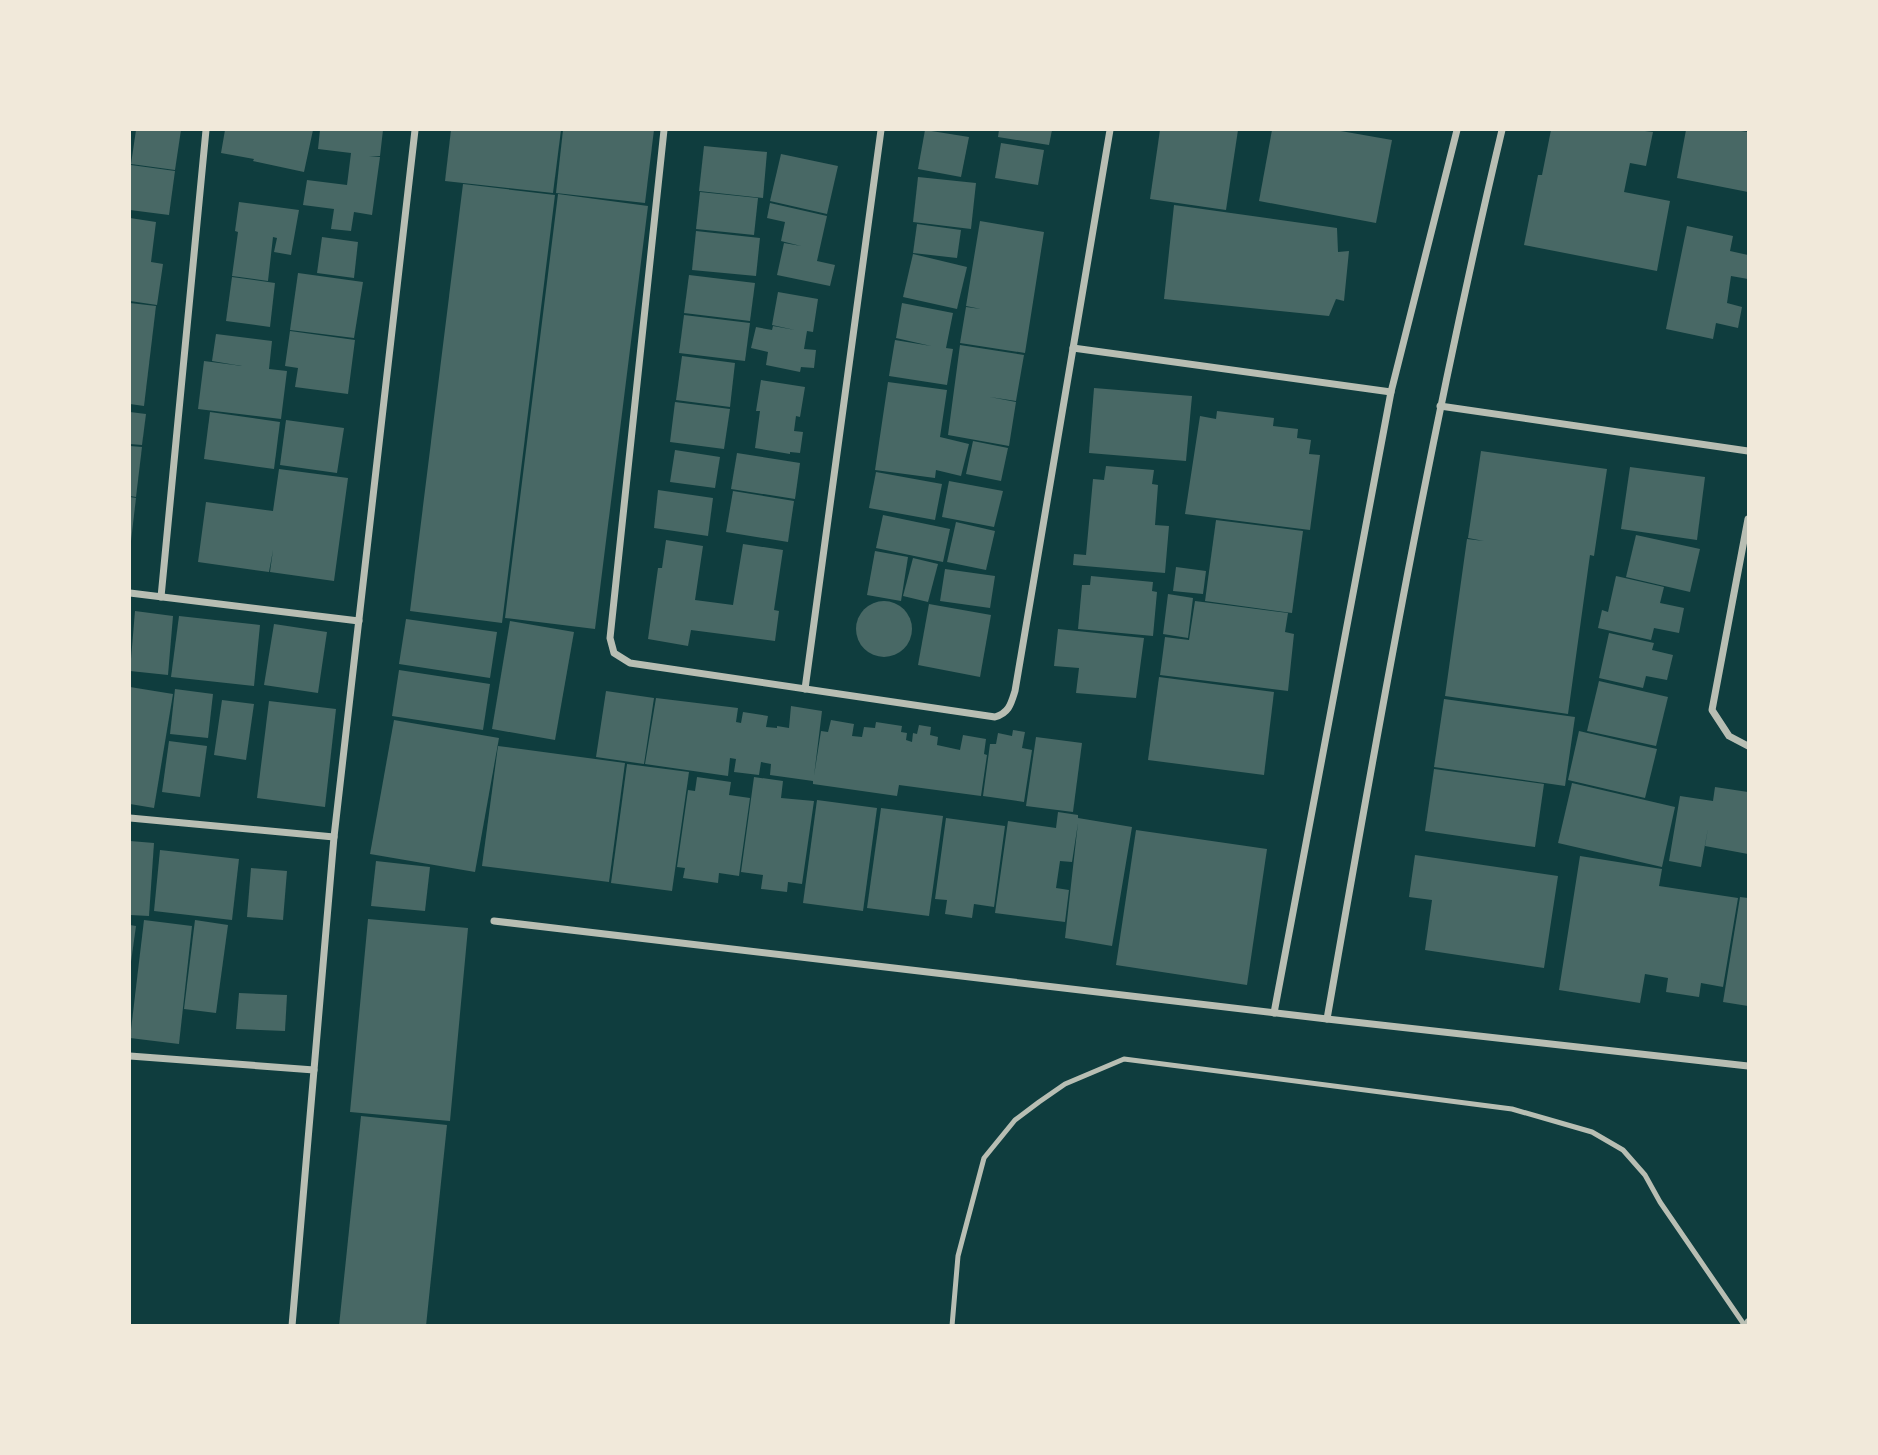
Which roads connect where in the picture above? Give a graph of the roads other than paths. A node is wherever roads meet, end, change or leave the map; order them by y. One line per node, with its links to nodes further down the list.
1 (206, 130): 14 (street)
2 (415, 130): 15 (street)
3 (664, 130): 16 (street)
4 (881, 130): 16 (street)
5 (1110, 130): 8 (street)
6 (1457, 130): 9 (street)
7 (1502, 130): 10 (street)
8 (1073, 348): 9 (street); 16 (street)
9 (1391, 392): 21 (street)
10 (1440, 406): 11 (street); 22 (street)
11 (1748, 451)
12 (1748, 519): 17 (street)
13 (130, 593): 14 (street)
14 (161, 597): 15 (street)
15 (359, 621): 19 (street)
16 (805, 689)
17 (1748, 746)
18 (130, 818): 19 (street)
19 (334, 837): 25 (street)
20 (494, 921): 21 (street)
21 (1273, 1013): 22 (street)
22 (1327, 1019): 24 (street)
23 (130, 1056): 25 (street)
24 (1748, 1066)
25 (314, 1070): 27 (street)
26 (1747, 1324): 28 (lane)
27 (292, 1325)
28 (952, 1325)

